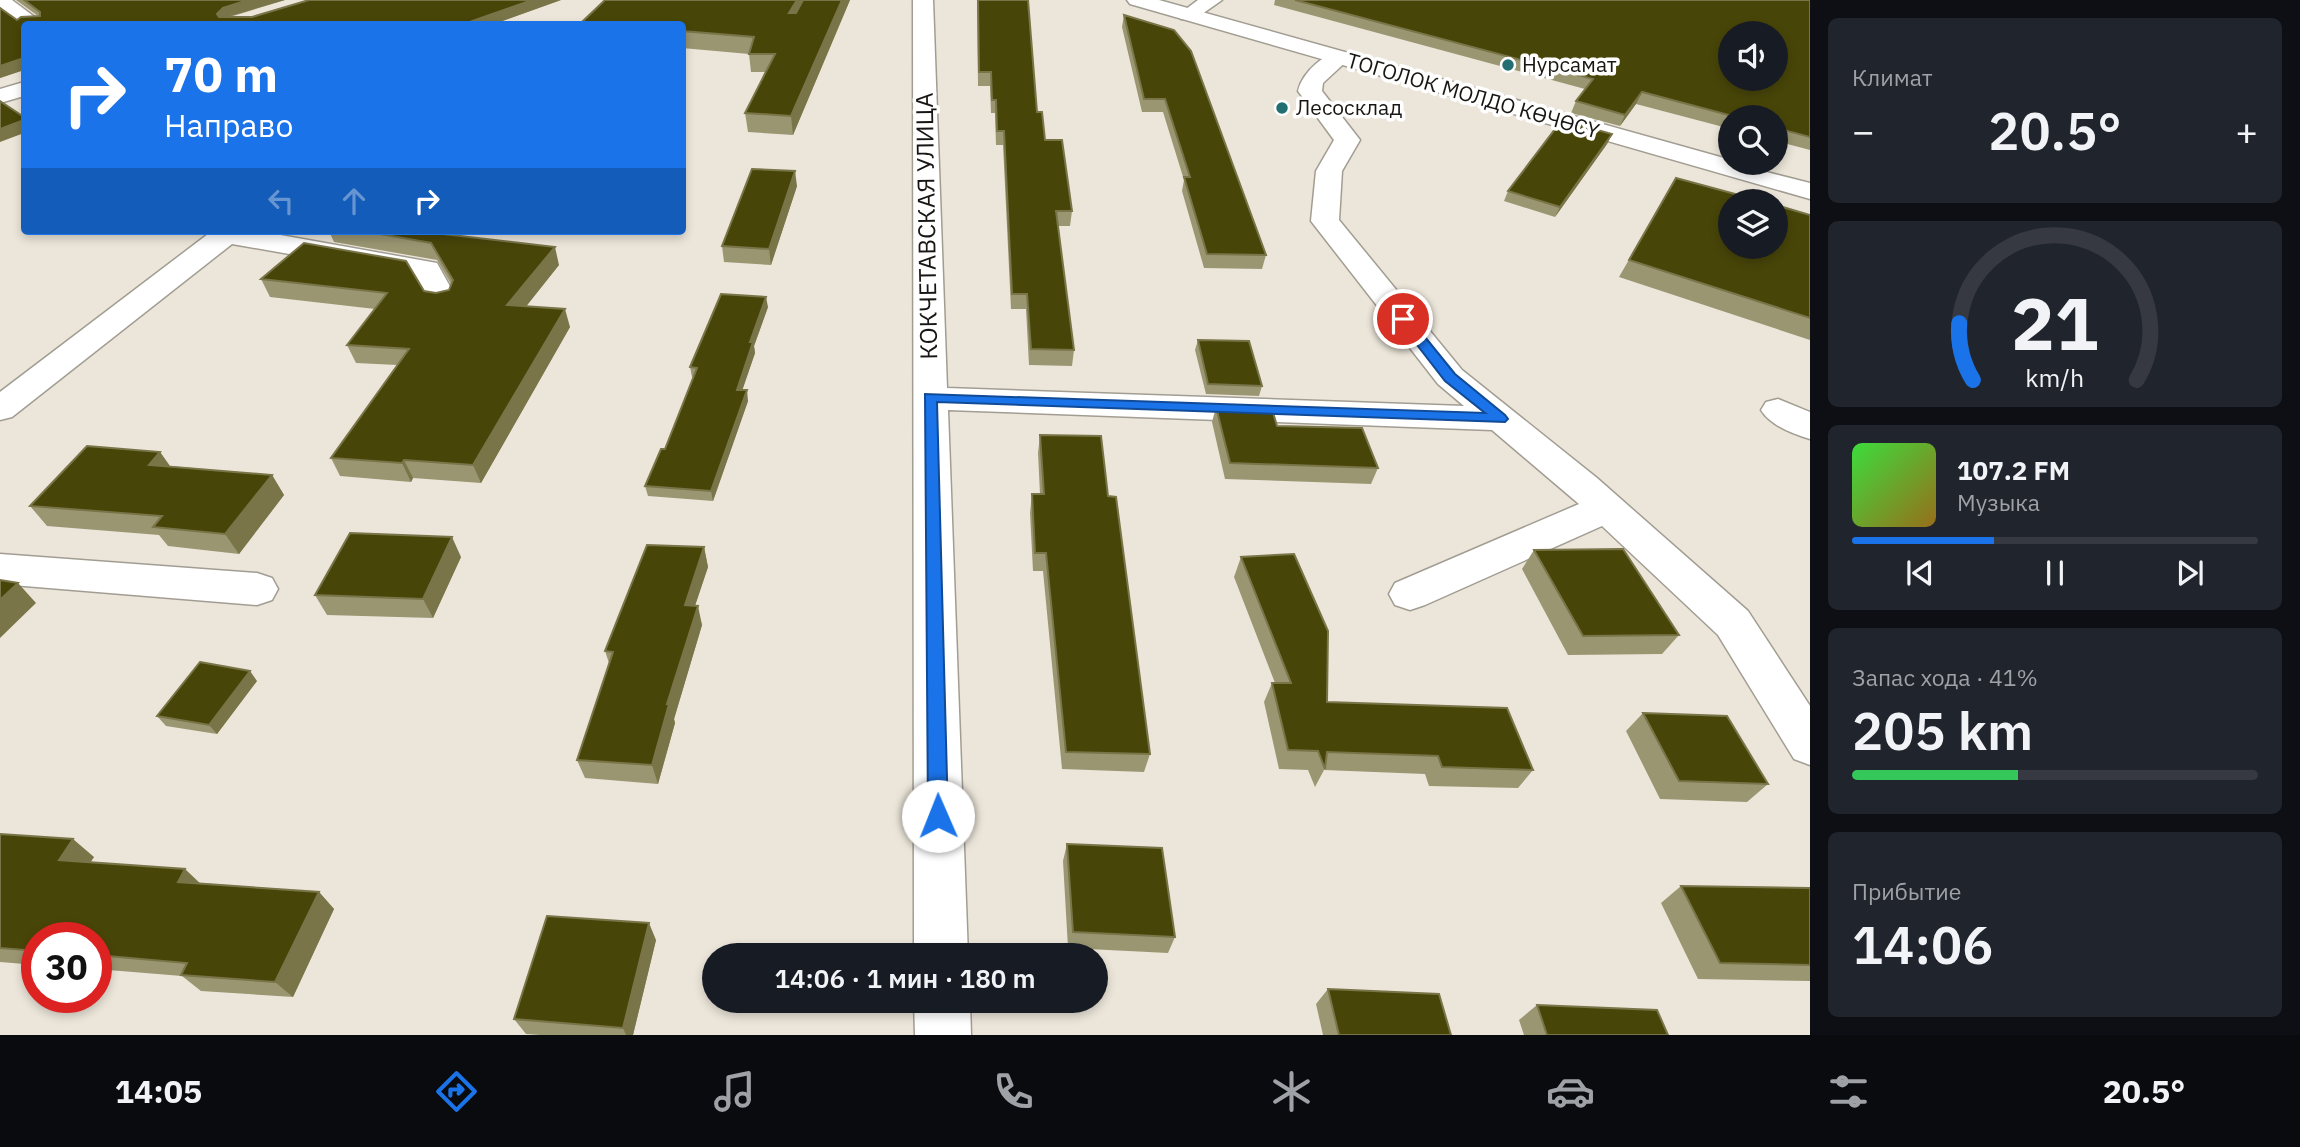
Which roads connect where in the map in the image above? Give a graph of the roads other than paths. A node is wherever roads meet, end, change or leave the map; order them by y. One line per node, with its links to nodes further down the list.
1 (923, 0): 14 (street, КОКЧЕТАВСКАЯ УЛИЦА)
2 (1137, 0): 5 (street, ТОГОЛОК МОЛДО КӨЧӨСҮ)
3 (1212, 0): 5 (street)
4 (0, 1): 6 (street)
5 (1188, 15): 7 (street, ТОГОЛОК МОЛДО КӨЧӨСҮ)
6 (29, 21)
7 (1339, 58): 10 (street, ТОГОЛОК МОЛДО КӨЧӨСҮ); 17 (street)
8 (21, 90): 9 (street)
9 (0, 96)
10 (1810, 191)
11 (224, 235): 15 (street)
12 (244, 235): 13 (street)
13 (442, 299)
14 (930, 398): 17 (street); 24 (street, КОКЧЕТАВСКАЯ УЛИЦА)
15 (0, 409)
16 (1777, 410): 18 (street)
17 (1500, 419): 19 (street)
18 (1810, 427)
19 (1607, 508): 22 (street); 23 (street)
20 (0, 569): 21 (street)
21 (257, 589)
22 (1410, 594)
23 (1810, 745)
24 (941, 943)
25 (942, 1013): 26 (street)
26 (943, 1035)

